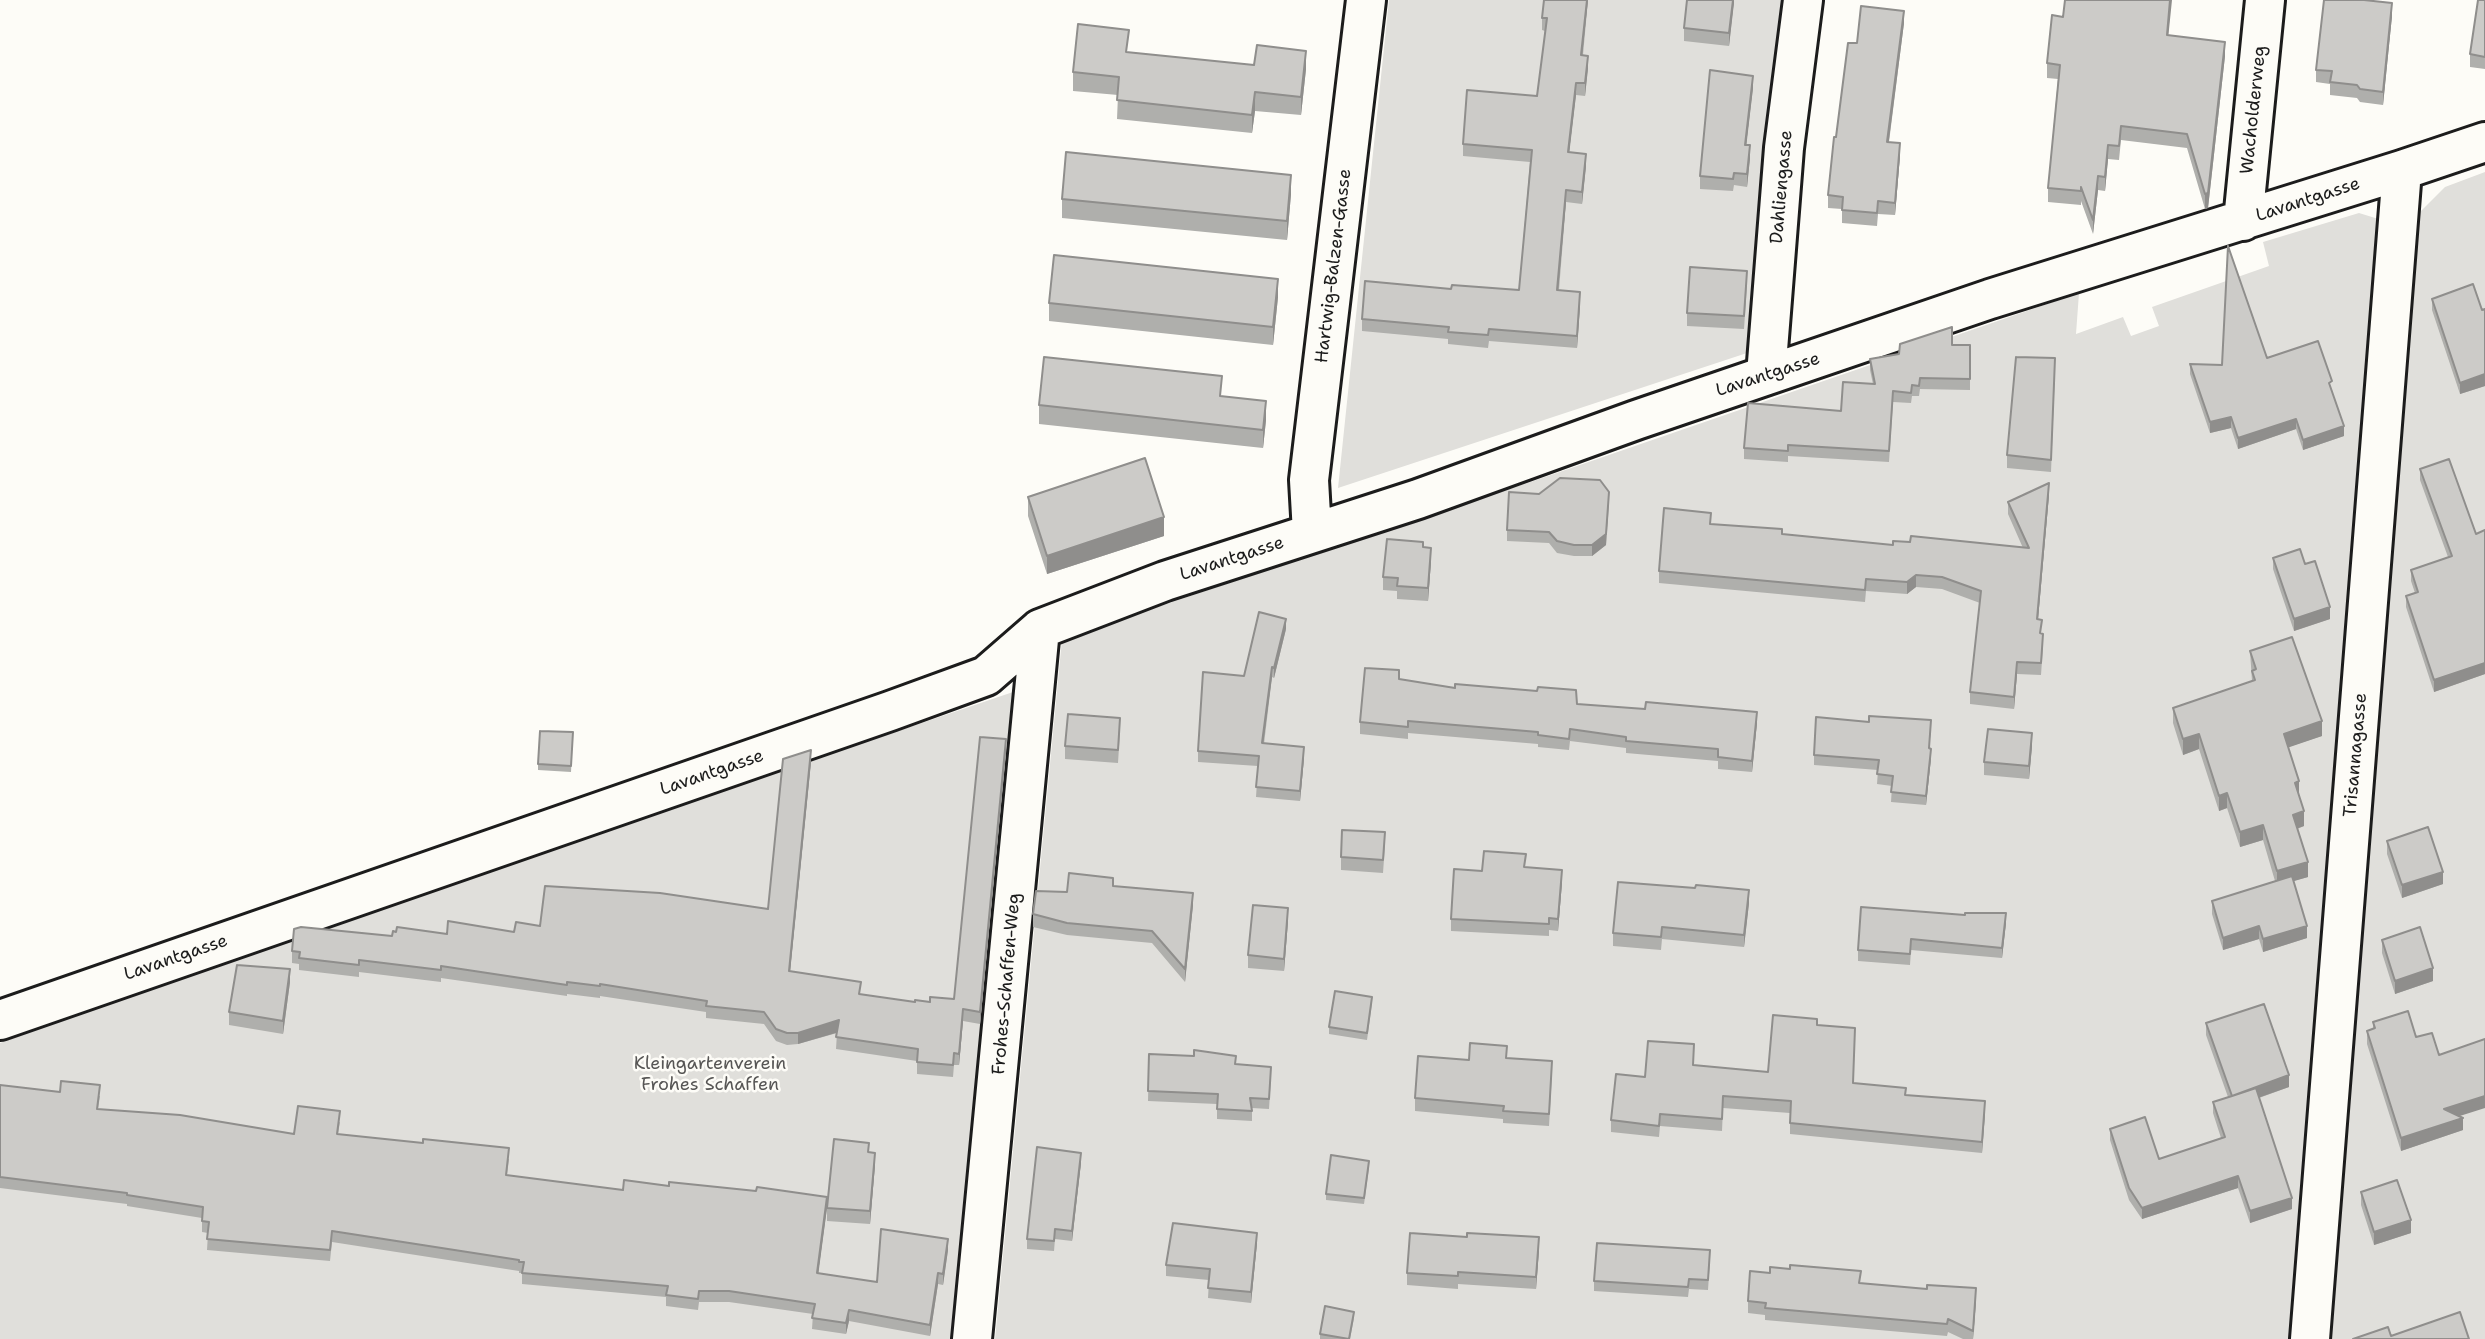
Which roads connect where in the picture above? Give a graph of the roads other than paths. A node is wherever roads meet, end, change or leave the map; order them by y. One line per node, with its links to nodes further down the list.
1 (1366, 0): 8 (street, Hartwig-Balzen-Gasse)
2 (1803, 0): 7 (street, Dahliengasse)
3 (2265, 0): 6 (street, Wacholderweg)
4 (2485, 142): 5 (street, Lavantgasse)
5 (2402, 170): 6 (street, Lavantgasse); 12 (street, Trisannagasse)
6 (2242, 221): 7 (street, Lavantgasse)
7 (1766, 375): 8 (street, Lavantgasse)
8 (1312, 533): 9 (street, Lavantgasse)
9 (1040, 629): 10 (street, Lavantgasse); 11 (street, Frohes-Schaffen-Weg)
10 (0, 1020)
11 (972, 1339)
12 (2310, 1339)

